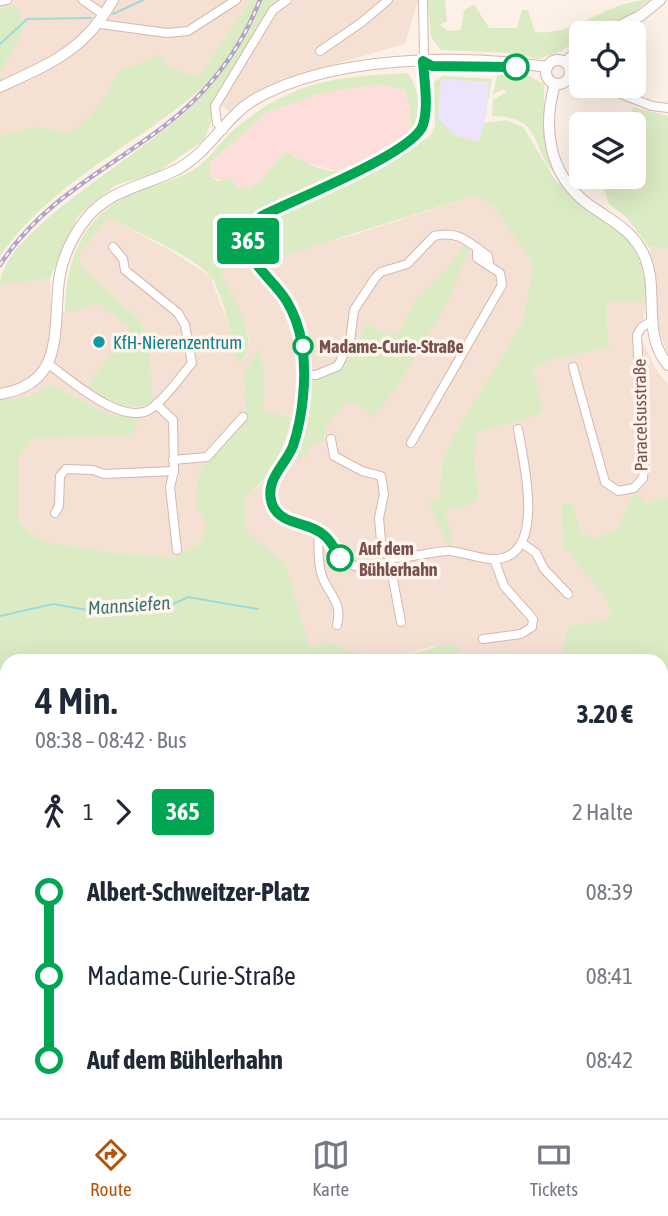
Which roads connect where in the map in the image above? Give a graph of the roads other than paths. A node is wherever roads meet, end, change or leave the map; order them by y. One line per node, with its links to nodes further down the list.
1 (7, 0): 9 (street)
2 (83, 0): 10 (street)
3 (113, 0): 10 (street)
4 (236, 0): 10 (street)
5 (284, 0): 23 (street)
6 (388, 0): 12 (street)
7 (423, 0): 14 (street)
8 (660, 0): 11 (street)
9 (0, 1)
10 (102, 20): 20 (street)
11 (630, 21)
12 (320, 51)
13 (569, 59): 15 (street)
14 (423, 61): 16 (street); 23 (street); 29 (street)
15 (566, 62): 16 (street); 17 (street)
16 (546, 70): 19 (street)
17 (569, 72)
18 (569, 77): 19 (street)
19 (555, 84): 25 (street)
20 (0, 87)
21 (631, 98): 22 (street)
22 (668, 108)
23 (223, 130): 27 (street)
24 (113, 247): 31 (street)
25 (652, 321): 26 (street); 28 (street, Paracelsusstraße)
26 (667, 361)
27 (47, 363): 30 (street); 31 (street)
28 (573, 367)
29 (304, 375): 35 (street); 39 (street)
30 (0, 394)
31 (156, 404): 36 (street)
32 (243, 417): 36 (street)
33 (518, 429): 40 (street)
34 (331, 439): 42 (street)
35 (411, 443)
36 (173, 460): 37 (street)
37 (174, 471): 38 (street); 41 (street)
38 (55, 513)
39 (319, 531): 45 (street); 49 (street)
40 (522, 543): 44 (street); 47 (street)
41 (177, 550)
42 (382, 552): 43 (street); 45 (street)
43 (391, 558): 44 (street); 46 (street)
44 (494, 559): 50 (street)
45 (377, 565): 46 (street)
46 (388, 567): 48 (street)
47 (568, 594)
48 (401, 622)
49 (337, 625)
50 (483, 639)

